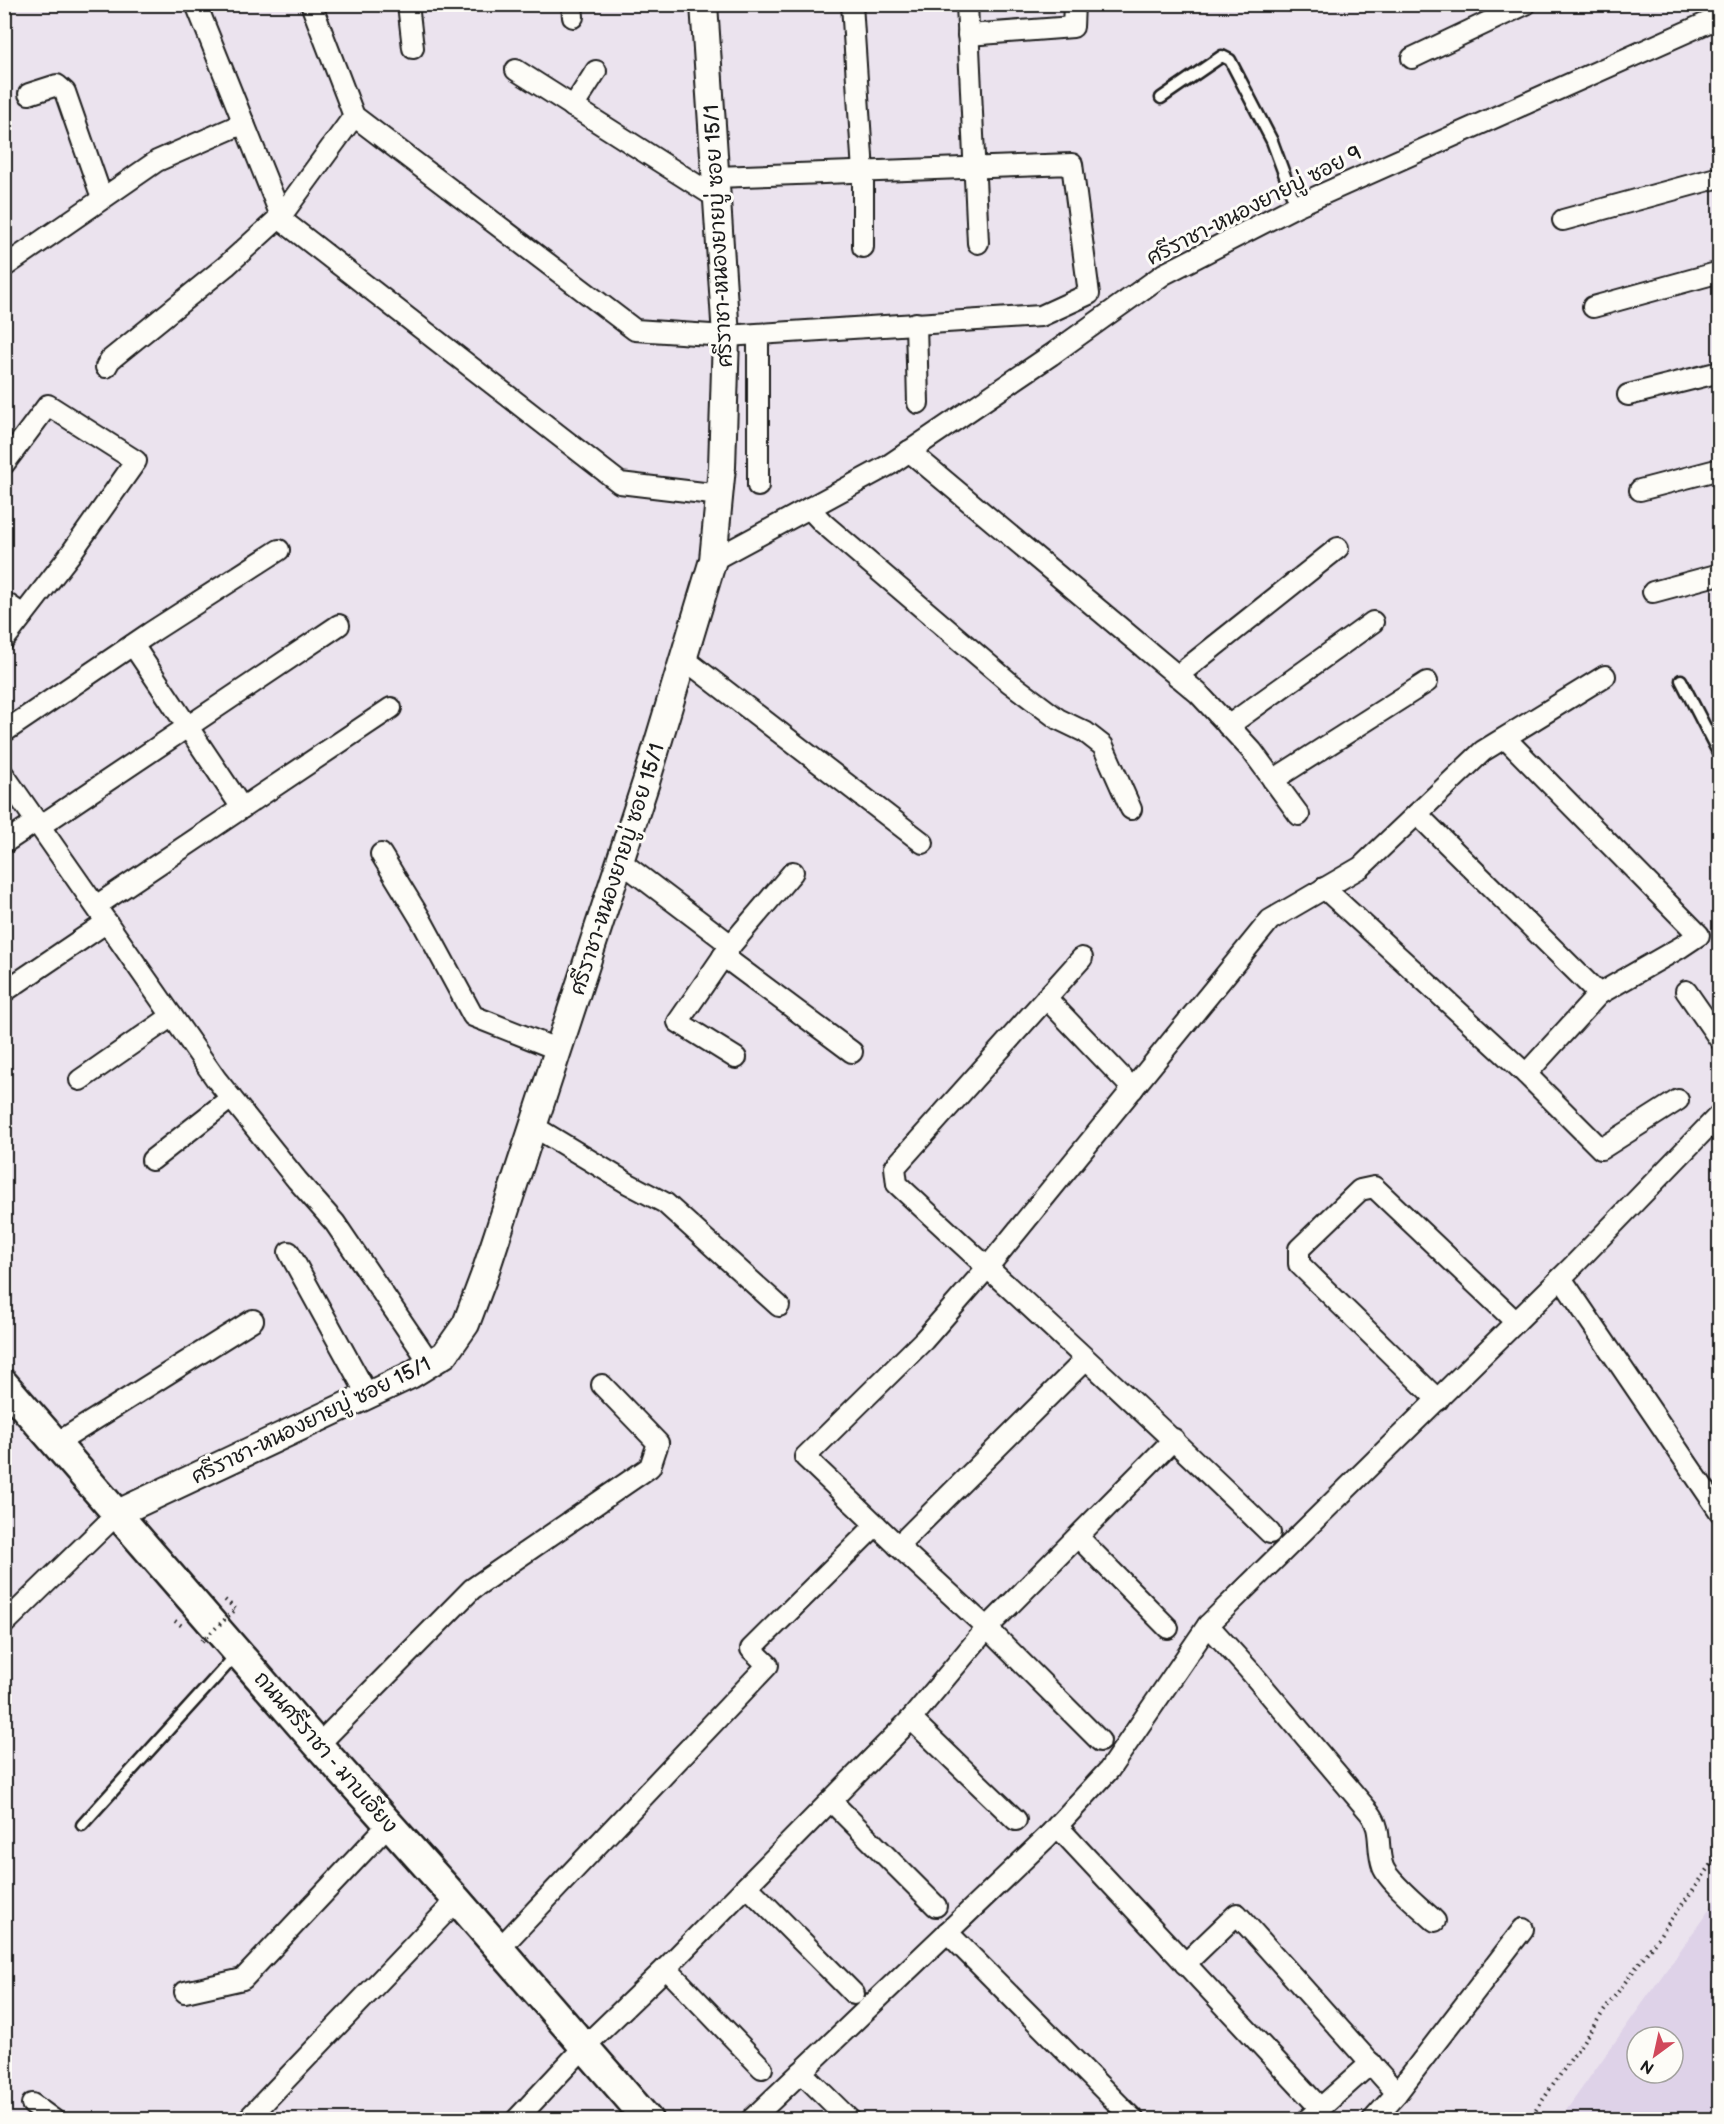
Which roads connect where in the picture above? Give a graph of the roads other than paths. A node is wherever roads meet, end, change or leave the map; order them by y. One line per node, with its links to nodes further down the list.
1 (196, 4): 19 (street)
2 (311, 4): 18 (street)
3 (408, 4): 11 (street)
4 (705, 4): 23 (street, ศรีราชา-หนองยายบู่ ซอย 15/1)
5 (852, 4): 21 (street)
6 (967, 4): 10 (street)
7 (1074, 4): 10 (street)
8 (1526, 4): 12 (street)
9 (1719, 17): 25 (street, ศรีราชา-หนองยายบู่ ซอย 9)
10 (968, 35): 20 (street)
11 (413, 48)
12 (1412, 57)
13 (516, 70): 17 (street)
14 (596, 71): 17 (street)
15 (29, 94): 24 (street)
16 (1161, 98): 25 (lane)
17 (573, 107): 23 (street)
18 (354, 116): 26 (street); 35 (street)
19 (244, 123): 24 (street); 26 (street)
20 (974, 168): 21 (street); 28 (street); 33 (street)
21 (863, 172): 23 (street); 29 (street)
22 (1719, 177): 27 (street)
23 (716, 187): 35 (street, ศรีราชา-หนองยายบู่ ซอย 15/1)
24 (102, 198): 30 (street)
25 (1296, 206): 40 (street, ศรีราชา-หนองยายบู่ ซอย 9)
26 (281, 216): 36 (street); 45 (street)
27 (1563, 220)
28 (978, 243)
29 (863, 247)
30 (4, 267)
31 (1719, 272): 32 (street)
32 (1593, 307)
33 (916, 322): 34 (street); 39 (street)
34 (758, 334): 35 (street); 43 (street)
35 (726, 336): 45 (street, ศรีราชา-หนองยายบู่ ซอย 15/1)
36 (106, 367)
37 (1719, 372): 38 (street)
38 (1628, 395)
39 (918, 403)
40 (909, 451): 46 (street, ศรีราชา-หนองยายบู่ ซอย 9); 59 (street)
41 (4, 464): 53 (street)
42 (1719, 469): 44 (street)
43 (758, 486)
44 (1640, 490)
45 (720, 495): 49 (street, ศรีราชา-หนองยายบู่ ซอย 15/1)
46 (809, 508): 49 (street, ศรีราชา-หนองยายบู่ ซอย 9); 72 (street)
47 (1338, 548): 59 (street)
48 (279, 550): 57 (street)
49 (713, 560): 58 (street, ศรีราชา-หนองยายบู่ ซอย 15/1)
50 (1719, 574): 51 (street)
51 (1653, 592)
52 (4, 602): 53 (street)
53 (23, 615): 56 (street)
54 (1373, 622): 65 (street)
55 (339, 625): 64 (street)
56 (4, 640)
57 (133, 645): 64 (street); 66 (street)
58 (683, 658): 77 (street); 79 (street, ศรีราชา-หนองยายบู่ ซอย 15/1)
59 (1177, 676): 65 (street)
60 (1605, 676): 67 (street)
61 (1681, 680): 68 (lane)
62 (1426, 682): 70 (street)
63 (391, 708): 71 (street)
64 (186, 726): 71 (street); 75 (street)
65 (1228, 726): 70 (street)
66 (4, 732)
67 (1505, 738): 73 (street); 87 (street)
68 (1719, 756)
69 (4, 775): 75 (street)
70 (1273, 780): 74 (street)
71 (242, 808): 82 (street)
72 (1131, 810)
73 (1417, 814): 81 (street); 87 (street)
74 (1299, 815)
75 (39, 824): 76 (street); 82 (street)
76 (4, 843)
77 (923, 843)
78 (381, 854): 91 (street)
79 (620, 861): 83 (street); 91 (street, ศรีราชา-หนองยายบู่ ซอย 15/1)
80 (793, 872): 83 (street)
81 (1324, 888): 94 (street); 96 (street)
82 (102, 914): 85 (street); 89 (street)
83 (727, 951): 92 (street); 93 (street)
84 (1082, 958): 88 (street)
85 (5, 991)
86 (1686, 991): 90 (street)
87 (1599, 994): 94 (street)
88 (1046, 998): 96 (street); 103 (street)
89 (172, 1016): 95 (street); 97 (street)
90 (1719, 1040)
91 (559, 1050): 100 (street, ศรีราชา-หนองยายบู่ ซอย 15/1)
92 (852, 1052)
93 (736, 1058)
94 (1526, 1074): 98 (street)
95 (80, 1080)
96 (1133, 1089): 103 (street)
97 (231, 1098): 101 (street); 109 (street)
98 (1678, 1100)
99 (1718, 1117): 104 (street)
100 (533, 1126): 105 (street); 109 (street, ศรีราชา-หนองยายบู่ ซอย 15/1)
101 (152, 1161)
102 (289, 1252): 112 (street)
103 (987, 1268): 108 (street); 118 (street)
104 (1561, 1278): 107 (street); 116 (street)
105 (779, 1306)
106 (253, 1320): 115 (street)
107 (1516, 1322): 113 (street); 113 (street)
108 (1085, 1360): 114 (street); 121 (street)
109 (430, 1363): 112 (street, ศรีราชา-หนองยายบู่ ซอย 15/1)
110 (4, 1384): 115 (main road, ถนนศรีราชา - มาบเอียง)
111 (602, 1384): 129 (street)
112 (368, 1396): 117 (street, ศรีราชา-หนองยายบู่ ซอย 15/1)
113 (1438, 1400): 123 (street)
114 (1174, 1439): 119 (street); 120 (street)
115 (57, 1443): 117 (main road, ถนนศรีราชา - มาบเอียง)
116 (1719, 1512)
117 (118, 1513): 122 (street); 126 (main road, ถนนศรีราชา - มาบเอียง)
118 (876, 1525): 121 (street); 141 (street)
119 (1270, 1533)
120 (1078, 1537): 124 (street); 125 (street)
121 (898, 1546): 124 (street)
122 (4, 1624)
123 (1208, 1625): 134 (street); 138 (street)
124 (987, 1628): 127 (street); 128 (street)
125 (1168, 1628)
126 (238, 1652): 129 (main road, ถนนศรีราชา - มาบเอียง); 133 (lane)
127 (911, 1719): 130 (street); 131 (street)
128 (1100, 1741)
129 (318, 1745): 132 (main road, ถนนศรีราชา - มาบเอียง)
130 (831, 1801): 135 (street); 137 (street)
131 (1016, 1820)
132 (389, 1824): 136 (main road, ถนนศรีราชา - มาบเอียง); 144 (street)
133 (82, 1825)
134 (1057, 1826): 140 (street); 142 (street)
135 (747, 1886): 143 (street); 145 (street)
136 (457, 1900): 141 (main road, ถนนศรีราชา - มาบเอียง); 154 (street)
137 (936, 1906)
138 (1435, 1921)
139 (1523, 1929): 150 (street)
140 (947, 1932): 149 (street); 159 (street)
141 (500, 1948): 146 (main road, ถนนศรีราชา - มาบเอียง)
142 (1185, 1964): 147 (street); 152 (street)
143 (666, 1968): 146 (street); 148 (street)
144 (185, 1992)
145 (854, 1994)
146 (585, 2046): 155 (street); 156 (main road, ถนนศรีราชา - มาบเอียง)
147 (1371, 2063): 150 (street); 152 (street)
148 (762, 2068)
149 (801, 2072): 157 (street); 158 (street)
150 (1397, 2092): 160 (street)
151 (32, 2104): 153 (street)
152 (1313, 2114)
153 (54, 2120)
154 (247, 2120)
155 (516, 2120)
156 (648, 2120)
157 (751, 2120)
158 (850, 2120)
159 (1134, 2120)
160 (1373, 2120)

